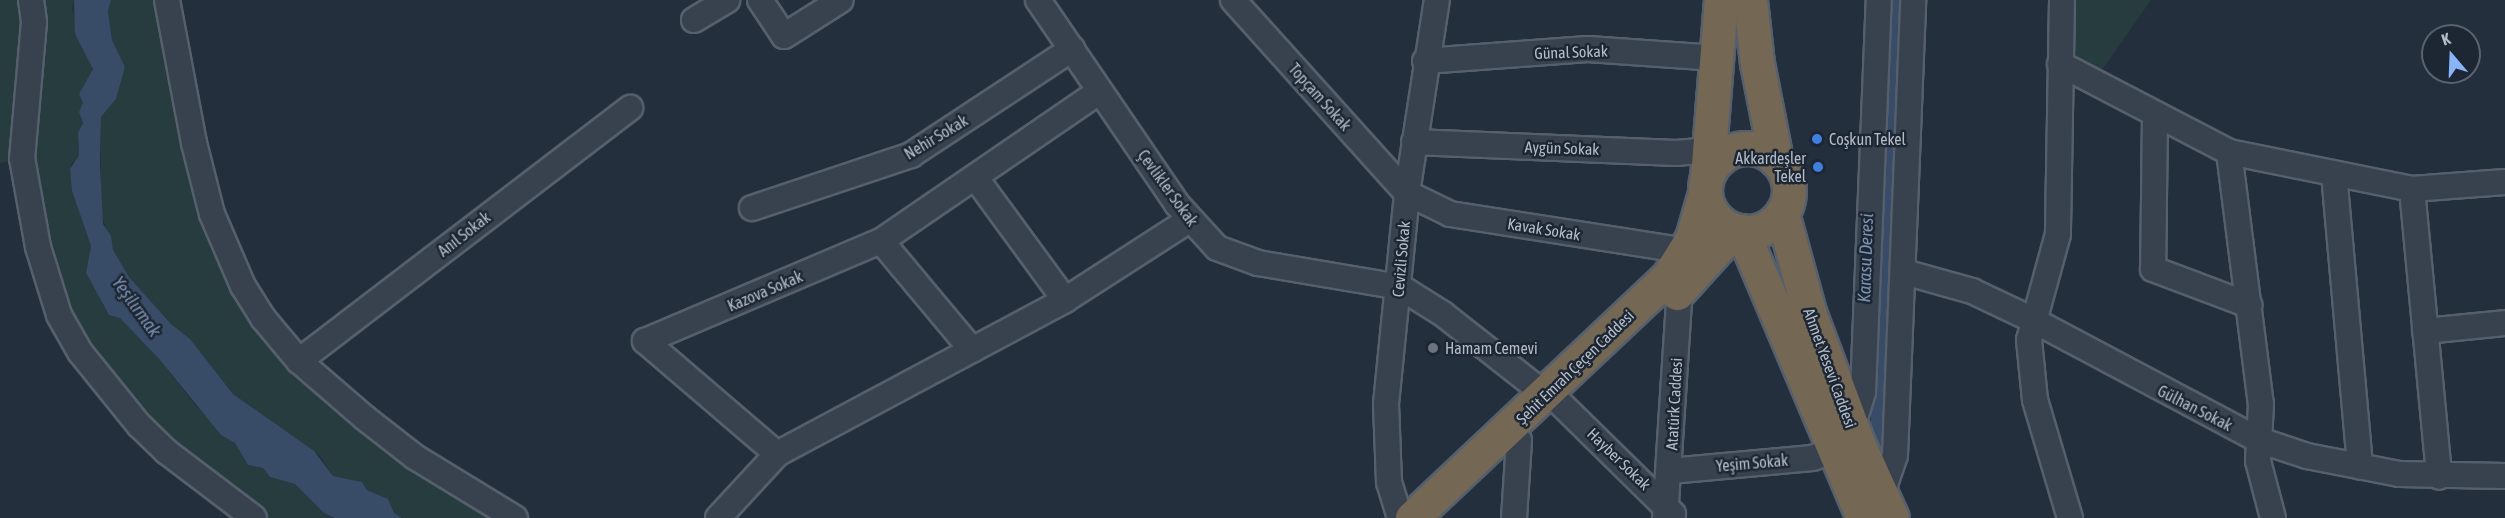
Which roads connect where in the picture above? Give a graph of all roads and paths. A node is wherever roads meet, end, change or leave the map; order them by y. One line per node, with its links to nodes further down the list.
1 (31, 0): 58 (street)
2 (167, 0): 46 (street)
3 (727, 0): 14 (street)
4 (760, 0): 5 (street)
5 (841, 0)
6 (1233, 0): 30 (street, Topçam Sokak)
7 (1437, 0): 17 (street, Cevizli Sokak)
8 (1721, 0): 16 (highway)
9 (1750, 0): 24 (highway)
10 (1879, 0): 50 (street)
11 (1913, 0): 37 (street)
12 (2062, 0): 18 (street)
13 (1042, 1): 15 (street, Çevlikler Sokak)
14 (694, 20)
15 (1072, 50): 19 (street, Çevlikler Sokak); 31 (street, Nehir Sokak)
16 (1717, 58): 17 (street, Günal Sokak); 25 (highway)
17 (1425, 61): 22 (street, Cevizli Sokak)
18 (2060, 64): 21 (street); 42 (street)
19 (1100, 91): 27 (street, Kazova Sokak); 33 (street, Çevlikler Sokak)
20 (630, 108): 46 (street, Anıl Sokak)
21 (2155, 116): 23 (street); 41 (street)
22 (1414, 142): 25 (street, Aygün Sokak); 30 (street, Cevizli Sokak)
23 (2229, 152): 26 (street); 41 (street)
24 (1776, 160): 25 (highway); 32 (highway)
25 (1707, 173): 34 (highway); 36 (highway, Şehit Emrah Çeçen Caddesi)
26 (2334, 174): 29 (street); 52 (street)
27 (975, 177): 35 (street, Kazova Sokak); 40 (street)
28 (2505, 182): 29 (street)
29 (2412, 189): 44 (street)
30 (1407, 193): 36 (street, Kavak Sokak); 38 (street, Cevizli Sokak)
31 (752, 208)
32 (1782, 213): 34 (highway); 50 (highway, Ahmet Yesevi Caddesi)
33 (1189, 220): 38 (street, Çevlikler Sokak); 40 (street)
34 (1738, 231): 39 (highway, Şehit Emrah Çeçen Caddesi); 50 (highway, Ahmet Yesevi Caddesi)
35 (881, 241): 45 (street); 51 (street, Kazova Sokak)
36 (1686, 251): 47 (highway, Şehit Emrah Çeçen Caddesi)
37 (1904, 272): 42 (street, Gülhan Sokak); 56 (street)
38 (1400, 287): 47 (street, Hayber Sokak); 61 (street, Cevizli Sokak)
39 (1680, 289): 47 (highway, Şehit Emrah Çeçen Caddesi); 53 (street, Atatürk Caddesi)
40 (1065, 300): 45 (street)
41 (2249, 305): 49 (street)
42 (2033, 320): 49 (street, Gülhan Sokak); 65 (street)
43 (2505, 323): 44 (street)
44 (2425, 331): 55 (street)
45 (972, 350): 51 (street)
46 (299, 362): 59 (street)
47 (1553, 398): 48 (highway, Şehit Emrah Çeçen Caddesi); 57 (street, Hayber Sokak); 62 (highway, Şehit Emrah Çeçen Caddesi)
48 (1519, 440): 63 (highway, Şehit Emrah Çeçen Caddesi); 64 (street)
49 (2259, 440): 52 (street, Gülhan Sokak); 66 (street)
50 (1846, 447): 53 (street, Yeşim Sokak); 56 (highway, Ahmet Yesevi Caddesi)
51 (777, 454): 60 (street)
52 (2360, 467): 55 (street, Gülhan Sokak)
53 (1670, 471): 57 (street, Atatürk Caddesi)
54 (2505, 476): 55 (street, Gülhan Sokak)
55 (2439, 477)
56 (1868, 510)
57 (1669, 514)
58 (254, 518)
59 (515, 518)
60 (718, 518)
61 (1400, 518)
62 (1412, 518)
63 (1434, 518)
64 (1514, 518)
65 (2070, 518)
66 (2273, 518)

